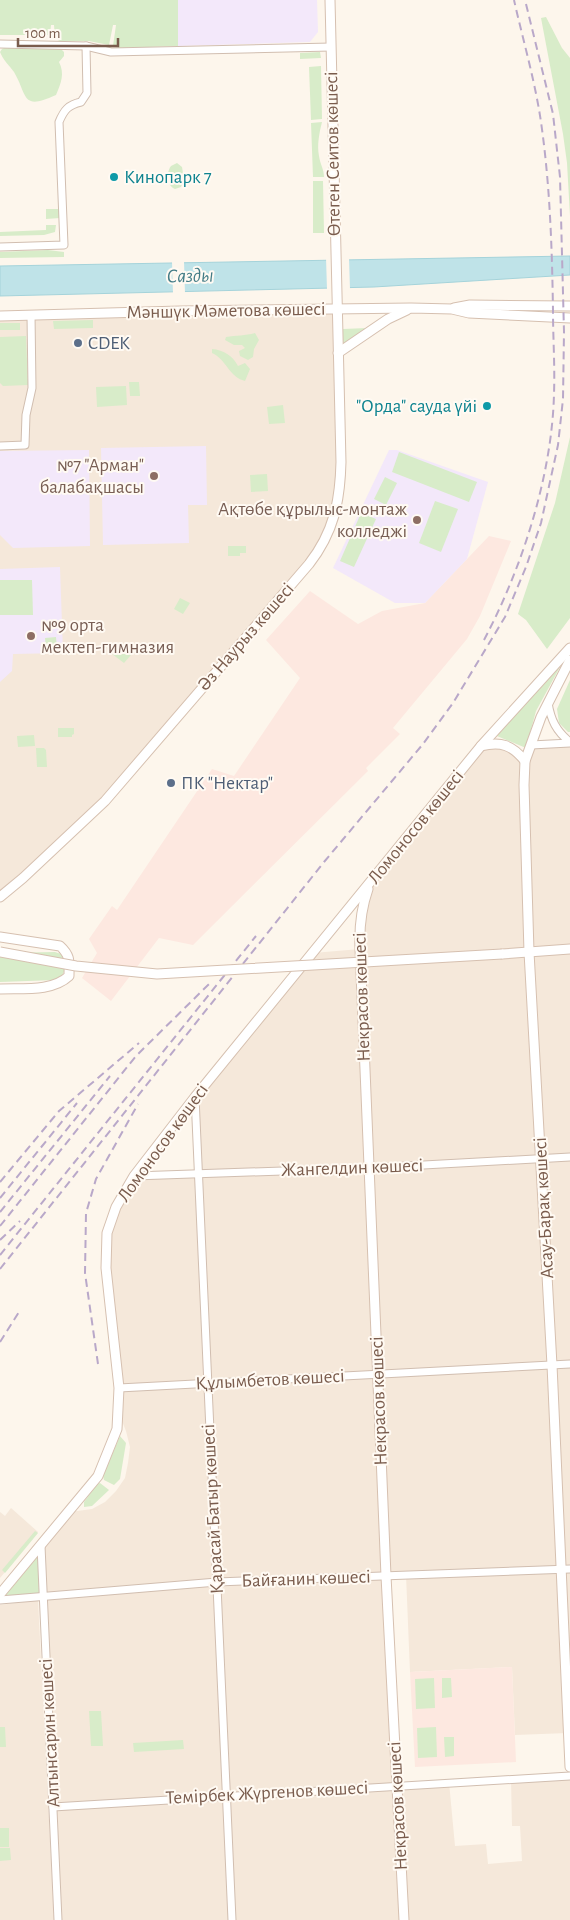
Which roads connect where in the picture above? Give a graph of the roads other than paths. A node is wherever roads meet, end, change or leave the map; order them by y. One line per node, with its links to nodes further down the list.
1 (330, 0): 4 (main road, Өтеген Сеитов көшесі)
2 (0, 44): 3 (street)
3 (86, 46): 4 (street); 5 (street)
4 (331, 47): 7 (main road, Өтеген Сеитов көшесі)
5 (0, 247)
6 (570, 306): 9 (main road, Мәншүк Мәметова көшесі)
7 (336, 308): 8 (main road, Мәншүк Мәметова көшесі); 10 (main road, Мәншүк Мәметова көшесі); 13 (main road, Әз Наурыз көшесі)
8 (411, 308): 9 (main road, Мәншүк Мәметова көшесі); 13 (main road)
9 (452, 309): 12 (main road, Мәншүк Мәметова көшесі)
10 (31, 315): 11 (main road, Мәншүк Мәметова көшесі); 14 (street)
11 (0, 316)
12 (570, 318)
13 (338, 354): 23 (main road, Әз Наурыз көшесі)
14 (0, 446)
15 (570, 648): 20 (main road, Ломоносов көшесі)
16 (570, 660): 17 (main road, Асау-Барақ көшесі)
17 (548, 702): 18 (street); 19 (main road, Асау-Барақ көшесі)
18 (570, 742): 19 (street)
19 (531, 745): 21 (main road, Асау-Барақ көшесі)
20 (480, 746): 21 (main road); 22 (main road, Ломоносов көшесі)
21 (525, 761): 27 (main road, Асау-Барақ көшесі)
22 (370, 884): 29 (main road, Ломоносов көшесі); 32 (main road, Некрасов көшесі)
23 (0, 897)
24 (0, 937): 28 (main road)
25 (570, 949): 27 (main road)
26 (0, 952): 27 (main road, bridge)
27 (529, 952): 31 (main road, Асау-Барақ көшесі)
28 (0, 989)
29 (195, 1097): 33 (street, Қарасай Батыр көшесі); 34 (main road, Ломоносов көшесі)
30 (570, 1158): 31 (street, Жангелдин көшесі)
31 (541, 1159): 32 (street, Жангелдин көшесі); 36 (main road, Асау-Барақ көшесі)
32 (369, 1168): 33 (street, Жангелдин көшесі); 37 (main road, Некрасов көшесі)
33 (199, 1174): 34 (street, Жангелдин көшесі); 38 (street, Қарасай Батыр көшесі)
34 (134, 1176): 39 (main road, Ломоносов көшесі)
35 (570, 1364): 36 (street, Құлымбетов көшесі)
36 (552, 1365): 37 (street, Құлымбетов көшесі); 41 (main road, Асау-Барақ көшесі)
37 (378, 1374): 38 (street, Құлымбетов көшесі); 42 (main road, Некрасов көшесі)
38 (208, 1383): 39 (street, Құлымбетов көшесі); 43 (street, Қарасай Батыр көшесі)
39 (119, 1388): 40 (main road, Ломоносов көшесі)
40 (41, 1546): 44 (main road, Ломоносов көшесі); 45 (street, Алтынсарин көшесі)
41 (566, 1569): 42 (street, Байғанин көшесі); 47 (main road, Асау-Барақ көшесі)
42 (386, 1576): 43 (street, Байғанин көшесі); 49 (main road, Некрасов көшесі)
43 (217, 1582): 45 (street, Байғанин көшесі); 50 (street, Қарасай Батыр көшесі)
44 (0, 1594)
45 (43, 1596): 46 (street, Байғанин көшесі); 51 (street, Алтынсарин көшесі)
46 (0, 1600)
47 (570, 1767)
48 (570, 1776): 49 (street, Темірбек Жүргенов көшесі)
49 (398, 1786): 50 (street, Темірбек Жүргенов көшесі); 54 (main road, Некрасов көшесі)
50 (226, 1796): 51 (street, Темірбек Жүргенов көшесі); 53 (street, Қарасай Батыр көшесі)
51 (53, 1807): 52 (street, Алтынсарин көшесі)
52 (58, 1920)
53 (232, 1920)
54 (404, 1920)

